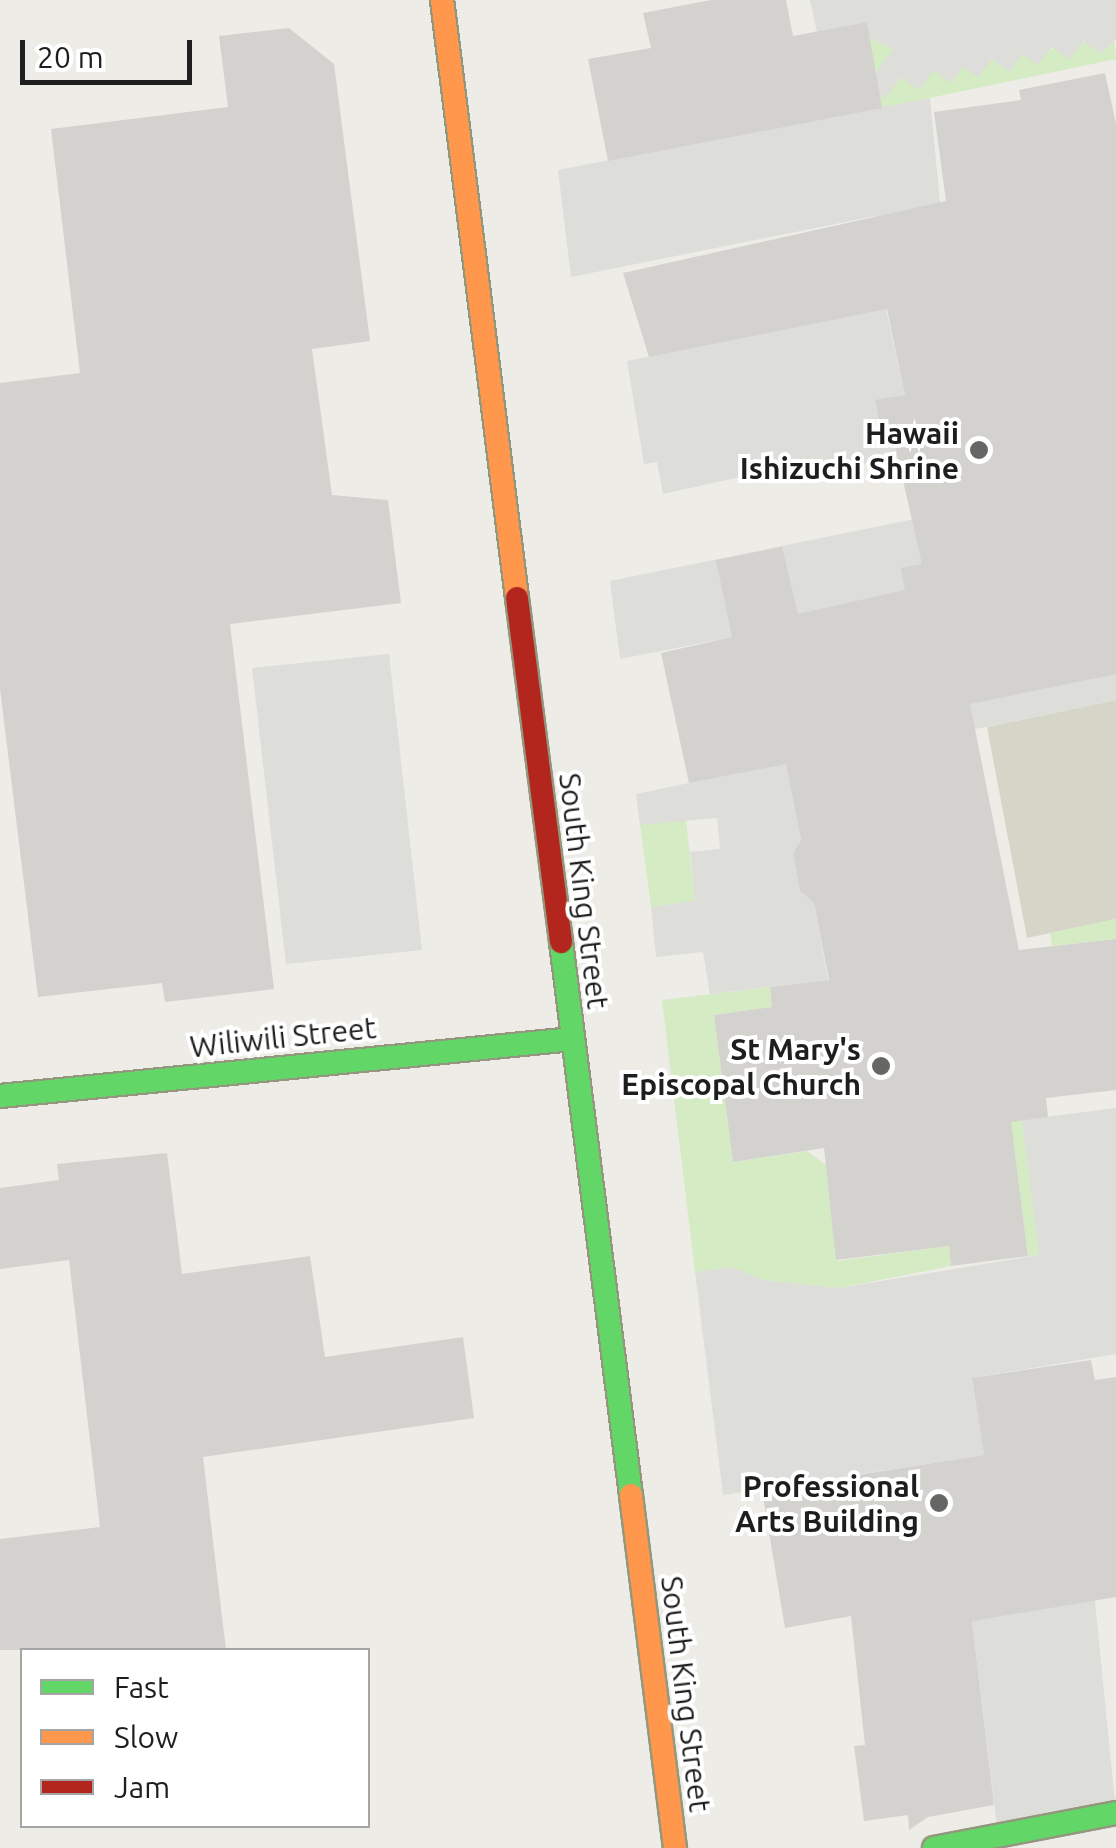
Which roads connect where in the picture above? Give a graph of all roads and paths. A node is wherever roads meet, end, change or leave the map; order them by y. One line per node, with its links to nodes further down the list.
1 (442, 0): 2 (main road, South King Street)
2 (573, 1039): 3 (main road, Wiliwili Street); 5 (main road, South King Street)
3 (0, 1096)
4 (1116, 1813): 6 (main road)
5 (676, 1848)
6 (934, 1848)

